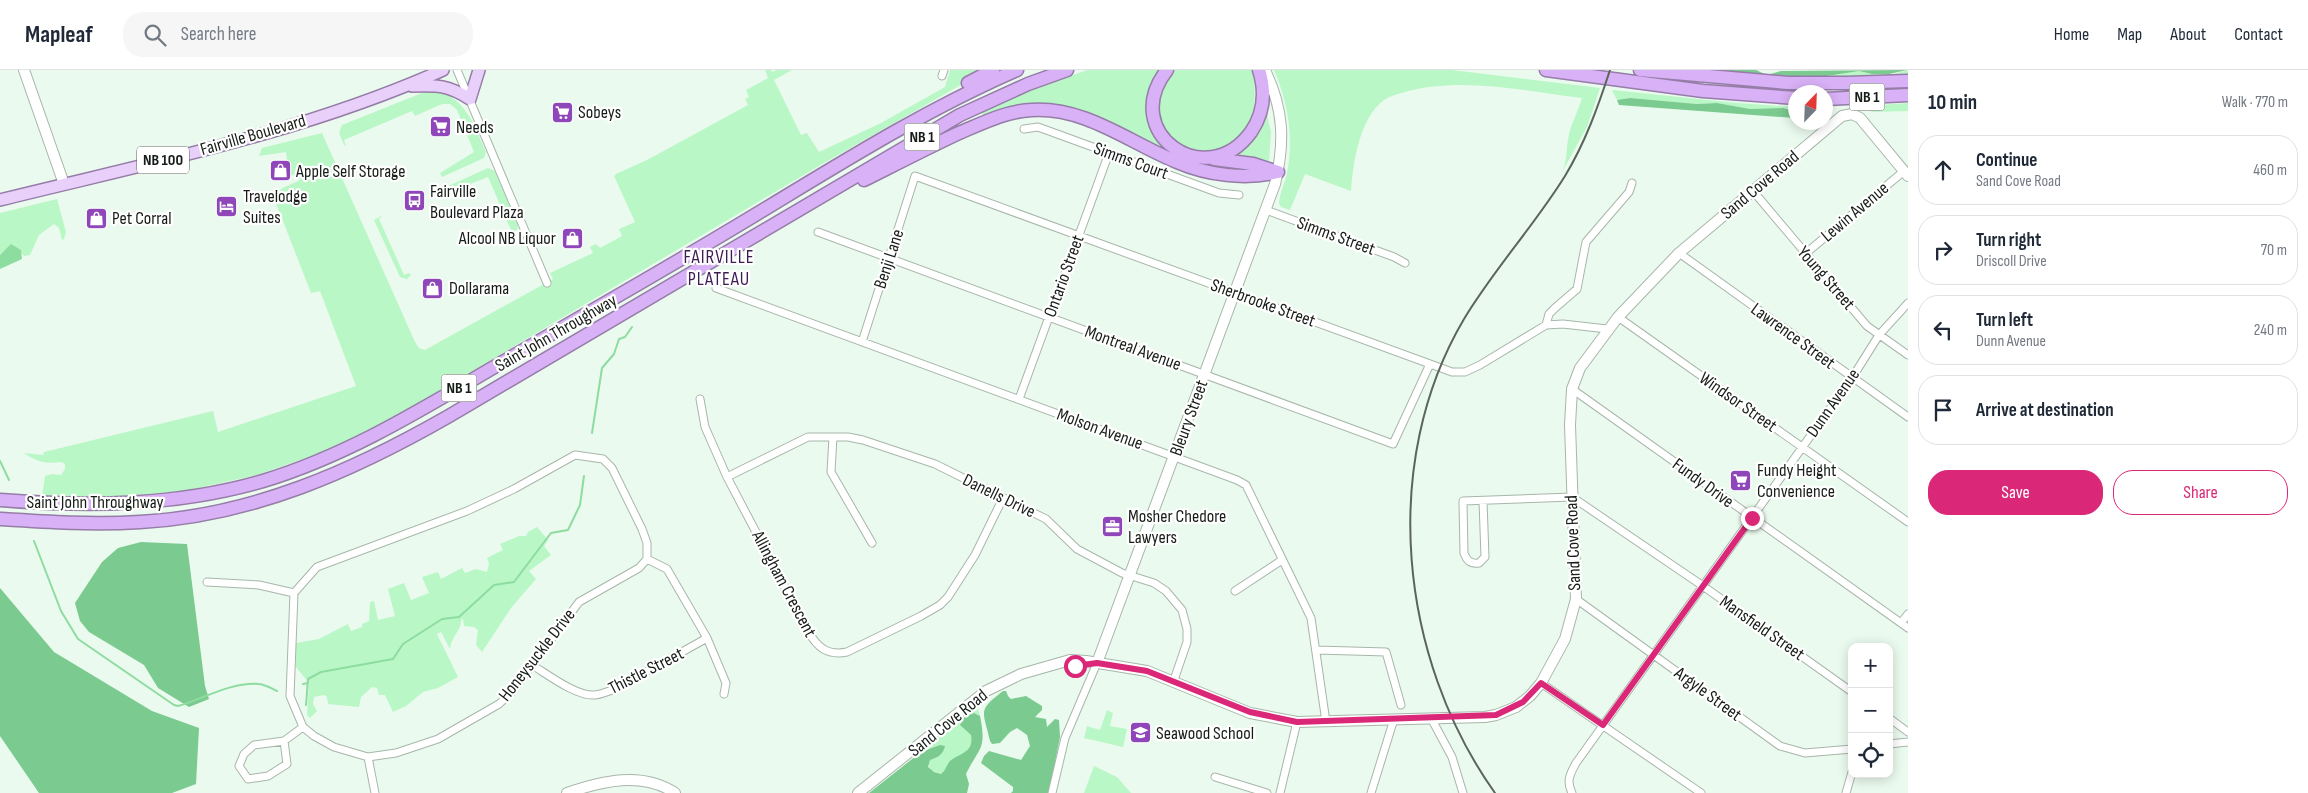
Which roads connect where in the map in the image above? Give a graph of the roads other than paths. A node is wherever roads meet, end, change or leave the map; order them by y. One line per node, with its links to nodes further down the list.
1 (24, 70): 27 (street)
2 (443, 70): 14 (main road, Fairville Boulevard / NB 100)
3 (457, 70): 17 (street)
4 (479, 70): 17 (main road)
5 (993, 70): 20 (highway)
6 (1017, 70): 20 (highway, Saint John Throughway / NB 1)
7 (1067, 70): 32 (highway, Saint John Throughway / NB 1)
8 (1168, 70): 22 (highway)
9 (1259, 70): 22 (highway)
10 (1266, 70): 23 (street, Bleury Street)
11 (1546, 70): 16 (highway)
12 (1640, 70): 13 (highway, NB 1)
13 (1908, 81)
14 (406, 87): 17 (main road); 27 (main road, Fairville Boulevard / NB 100)
15 (1908, 95): 18 (highway, NB 1)
16 (1788, 97)
17 (470, 99): 39 (street)
18 (1833, 99)
19 (1024, 129): 21 (street, Simms Court)
20 (875, 142): 63 (highway, Saint John Throughway / NB 1)
21 (1109, 153): 29 (street, Simms Court); 34 (street, Ontario Street)
22 (1209, 158): 23 (highway)
23 (1278, 172): 31 (street, Bleury Street); 32 (highway)
24 (1906, 173): 28 (street, Sand Cove Road); 36 (street, Lewin Avenue)
25 (915, 176): 34 (street, Sherbrooke Street); 37 (street, Benji Lane)
26 (1632, 183): 45 (street)
27 (64, 184): 30 (main road, Fairville Boulevard / NB 100)
28 (1752, 191): 35 (street, Sand Cove Road); 36 (street, Young Street)
29 (1239, 195)
30 (0, 200)
31 (1266, 210): 38 (street, Simms Street); 41 (street, Bleury Street)
32 (785, 219): 66 (highway, Saint John Throughway / NB 1)
33 (818, 232): 37 (street, Montreal Avenue)
34 (1079, 236): 41 (street, Sherbrooke Street); 44 (street, Ontario Street)
35 (1679, 253): 43 (street, Sand Cove Road); 52 (street, Lawrence Street)
36 (1805, 254): 47 (street, Young Street)
37 (890, 259): 44 (street, Montreal Avenue); 48 (street, Benji Lane)
38 (1405, 263)
39 (547, 282)
40 (716, 288): 48 (street, Molson Avenue)
41 (1236, 292): 50 (street, Sherbrooke Street); 51 (street, Bleury Street)
42 (1908, 303): 47 (street, Dunn Avenue)
43 (1618, 317): 46 (street, Sand Cove Road); 58 (street, Windsor Street)
44 (1049, 318): 51 (street, Montreal Avenue); 55 (street, Ontario Street)
45 (1546, 325): 46 (street); 50 (street, Sherbrooke Street)
46 (1607, 329): 53 (street, Sand Cove Road)
47 (1879, 335): 49 (street, Young Street); 52 (street, Dunn Avenue)
48 (862, 342): 55 (street, Molson Avenue)
49 (1908, 355)
50 (1430, 364): 51 (street, Montreal Avenue)
51 (1205, 375): 59 (street, Bleury Street)
52 (1852, 378): 56 (street, Lawrence Street); 58 (street, Dunn Avenue)
53 (1572, 389): 61 (street, Sand Cove Road); 65 (street, Fundy Drive)
54 (700, 399): 60 (street)
55 (1019, 399): 59 (street, Molson Avenue)
56 (1908, 417)
57 (833, 437): 60 (street, Danells Drive); 62 (street, Danells Drive); 68 (street)
58 (1802, 447): 65 (street, Dunn Avenue); 67 (street, Windsor Street)
59 (1175, 457): 70 (street, Molson Avenue); 71 (street, Bleury Street)
60 (727, 477): 62 (street, Allingham Crescent)
61 (1572, 497): 64 (street); 73 (street, Mansfield Street); 76 (street, Sand Cove Road)
62 (1003, 498): 71 (street, Danells Drive)
63 (0, 500)
64 (1483, 500): 64 (street)
65 (1752, 518): 73 (street, Dunn Avenue); 78 (street, Fundy Drive)
66 (0, 519)
67 (1908, 522)
68 (872, 544)
69 (647, 559): 75 (street); 80 (street); 84 (street, Honeysuckle Drive)
70 (1282, 560): 74 (street); 81 (street, Molson Avenue)
71 (1131, 575): 83 (street, Bleury Street); 85 (street, Danells Drive)
72 (207, 582): 75 (street)
73 (1703, 586): 82 (street, Dunn Avenue); 87 (street, Mansfield Street)
74 (1235, 591)
75 (294, 593): 96 (street)
76 (1576, 600): 82 (street, Argyle Street); 86 (street, Sand Cove Road)
77 (1908, 614): 78 (street)
78 (1901, 623): 79 (street, Fundy Drive)
79 (1908, 628)
80 (706, 638): 84 (street, Thistle Street); 88 (street)
81 (1317, 650): 89 (street); 94 (street, Molson Avenue)
82 (1653, 655): 95 (street, Dunn Avenue); 101 (street, Argyle Street)
83 (1097, 663): 85 (street, Sand Cove Road); 108 (street, Sand Cove Road); 109 (street)
84 (532, 665): 102 (street, Honeysuckle Drive)
85 (1174, 680): 93 (street, Sand Cove Road)
86 (1541, 683): 90 (street, Sand Cove Road); 95 (street)
87 (1848, 689)
88 (724, 694)
89 (1401, 705)
90 (1432, 718): 91 (street, Sand Cove Road); 113 (street)
91 (1394, 720): 94 (street, Sand Cove Road); 112 (street)
92 (1893, 721): 97 (street)
93 (1297, 722): 94 (street, Sand Cove Road); 111 (street)
94 (1326, 722)
95 (1603, 725): 114 (street, Dunn Avenue); 115 (street)
96 (303, 727): 98 (street); 102 (street, Honeysuckle Drive)
97 (1908, 732)
98 (284, 741): 98 (street)
99 (1908, 742): 100 (street)
100 (1893, 744)
101 (1848, 748)
102 (368, 757): 105 (street)
103 (1215, 777): 110 (street)
104 (1850, 778): 116 (street)
105 (375, 793)
106 (567, 793): 107 (street)
107 (675, 793)
108 (858, 793)
109 (1052, 793)
110 (1267, 793)
111 (1280, 793)
112 (1371, 793)
113 (1463, 793)
114 (1572, 793)
115 (1701, 793)
116 (1846, 793)

